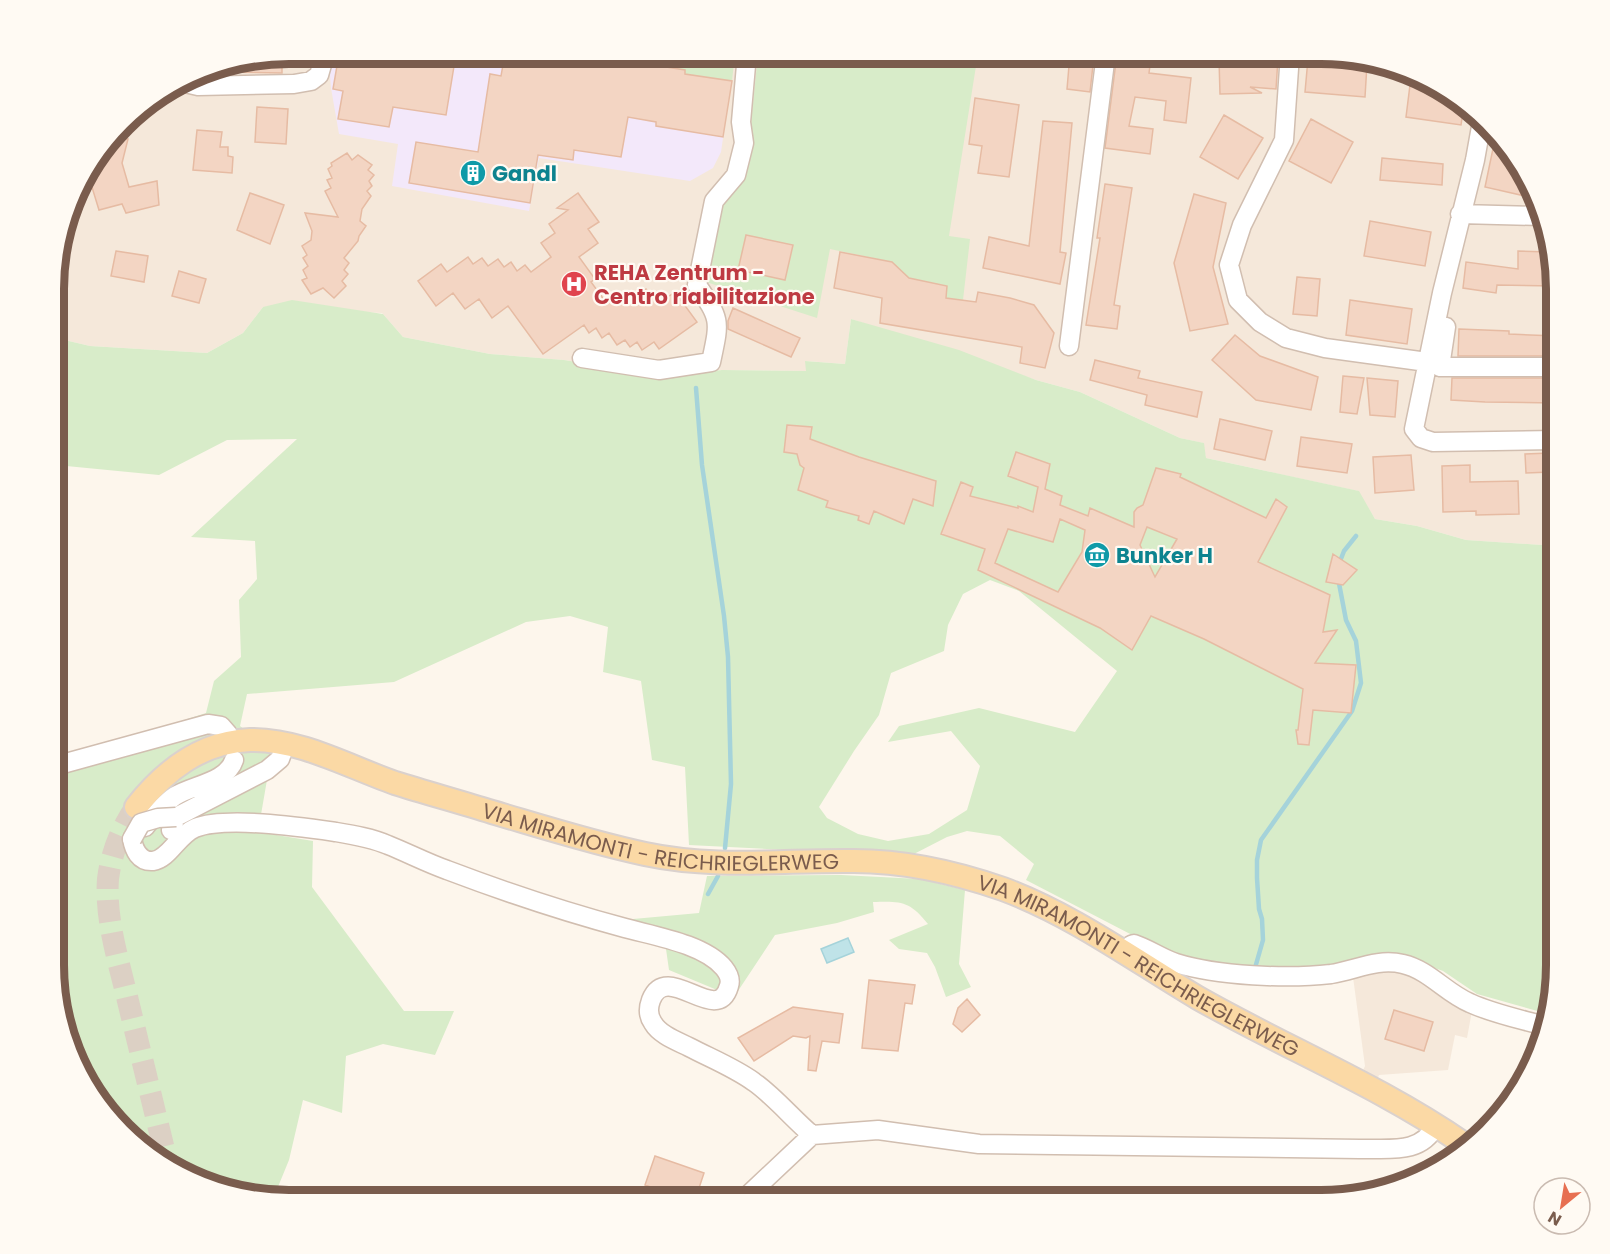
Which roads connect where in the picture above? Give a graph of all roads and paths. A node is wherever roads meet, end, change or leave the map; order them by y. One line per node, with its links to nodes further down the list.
1 (322, 64): 5 (street)
2 (746, 64): 11 (street)
3 (1105, 64): 10 (street)
4 (1289, 64): 12 (street)
5 (196, 85)
6 (1480, 130): 7 (street)
7 (1460, 214): 8 (street); 9 (street)
8 (1533, 216)
9 (1442, 293): 12 (street); 13 (street)
10 (1068, 346)
11 (582, 358)
12 (1427, 362): 14 (street)
13 (1546, 367)
14 (1546, 440)
15 (228, 734): 18 (street)
16 (285, 745): 19 (main road, VIA MIRAMONTI - REICHRIEGLERWEG); 20 (street); 21 (main road, VIA MIRAMONTI - REICHRIEGLERWEG)
17 (234, 760): 20 (street)
18 (64, 764)
19 (136, 807)
20 (176, 817): 24 (street, bridge)
21 (1126, 952): 22 (street); 23 (main road, VIA MIRAMONTI - REICHRIEGLERWEG)
22 (1538, 1024)
23 (1436, 1125): 24 (street); 25 (main road, VIA MIRAMONTI - REICHRIEGLERWEG)
24 (812, 1136): 26 (street)
25 (1460, 1141)
26 (754, 1190)

